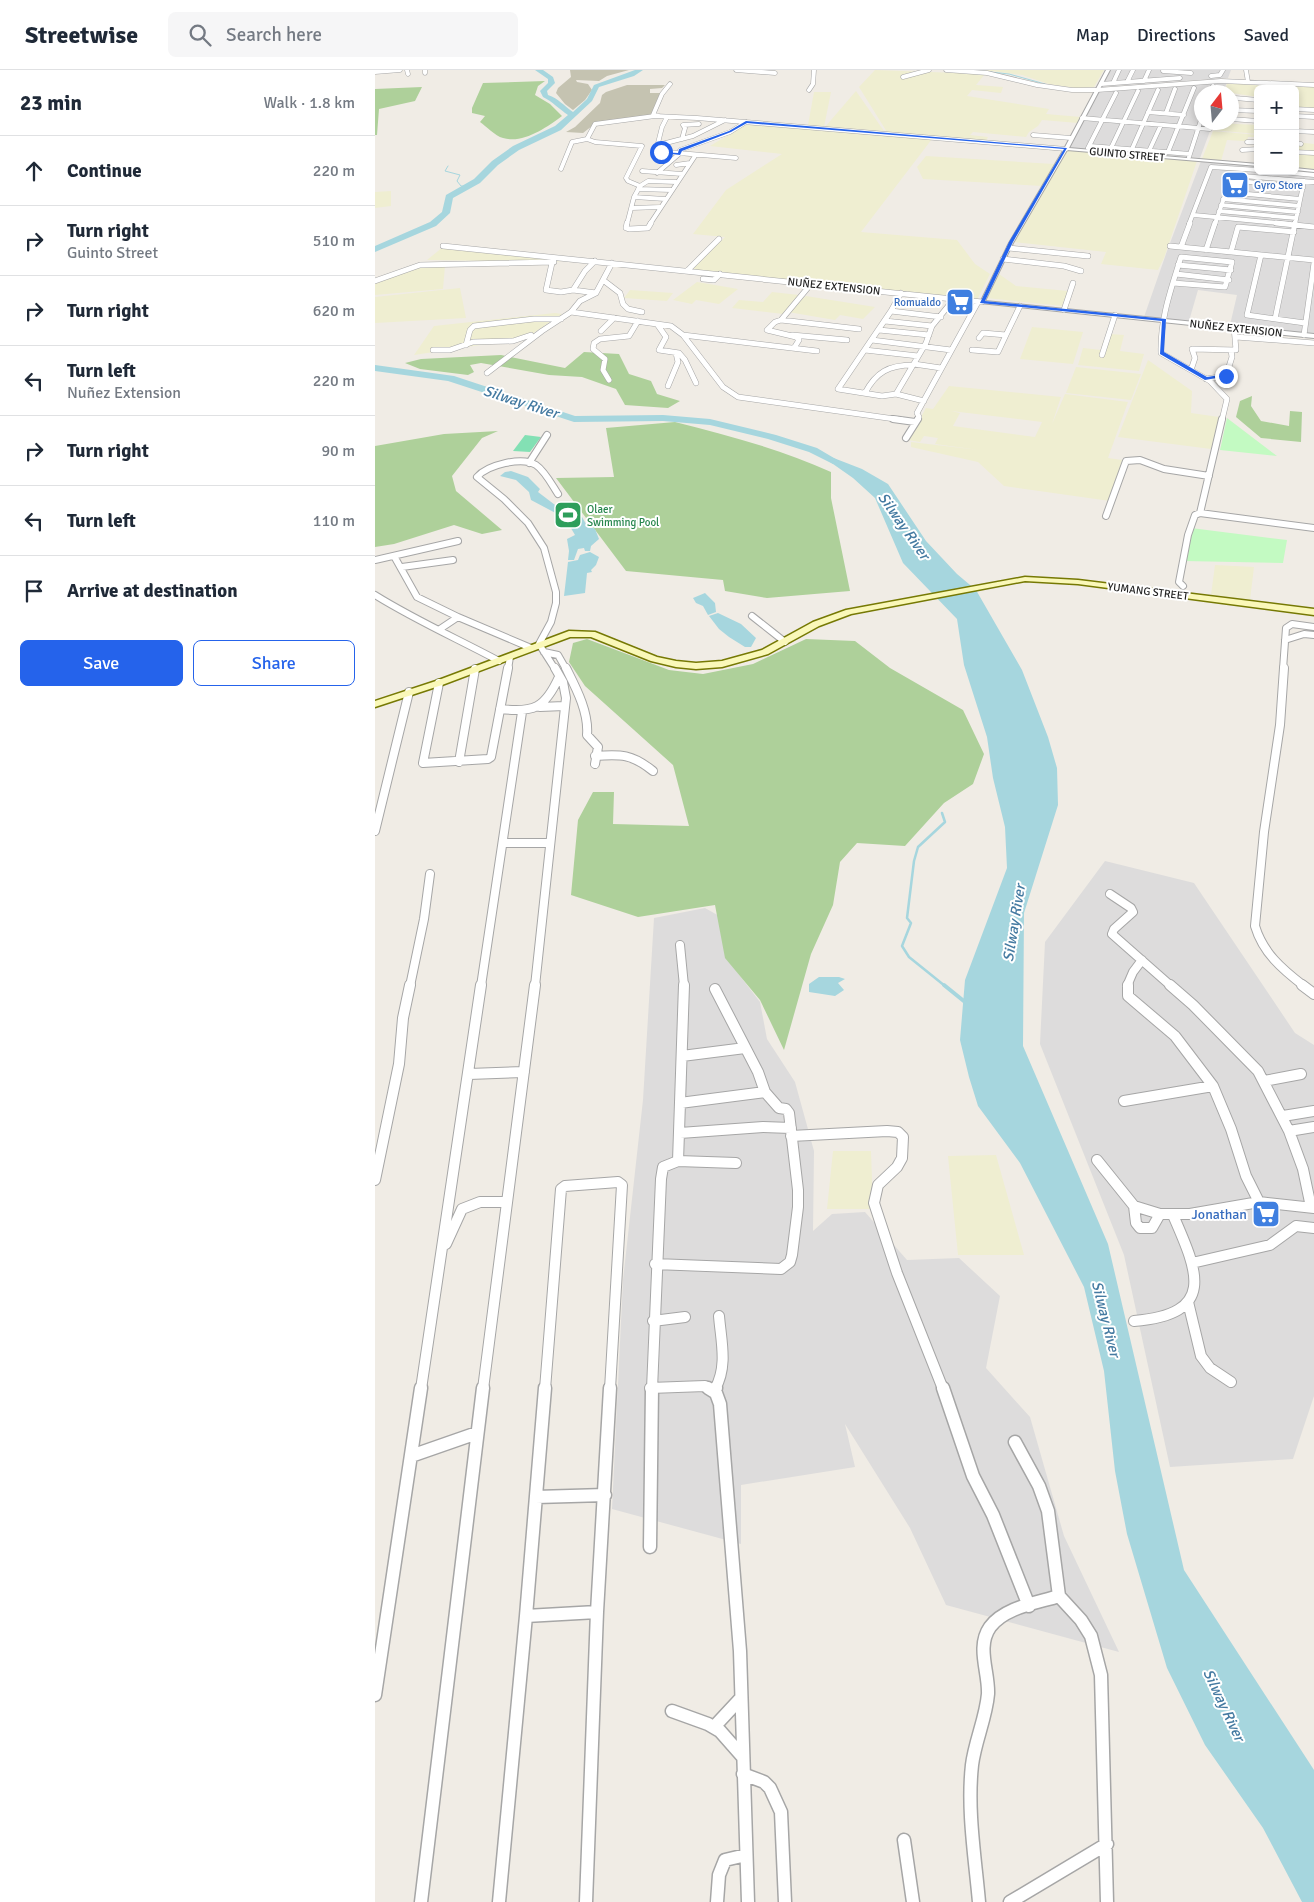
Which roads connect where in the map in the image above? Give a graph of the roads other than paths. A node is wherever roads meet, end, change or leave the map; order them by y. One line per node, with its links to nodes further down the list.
1 (390, 70): 2 (street); 15 (street)
2 (400, 70)
3 (736, 70): 16 (street)
4 (814, 70): 32 (street)
5 (929, 70): 19 (street)
6 (946, 70): 29 (street)
7 (1108, 70): 29 (street)
8 (1119, 70): 25 (street)
9 (1133, 70): 23 (street)
10 (1149, 70): 22 (street)
11 (1163, 70): 14 (street); 21 (street)
12 (1223, 70): 18 (street)
13 (1246, 70): 24 (street)
14 (1177, 71): 17 (street)
15 (375, 72)
16 (775, 73)
17 (1191, 73): 20 (street); 21 (street)
18 (1205, 76)
19 (903, 77)
20 (1198, 77)
21 (1159, 80): 22 (street)
22 (1144, 81): 23 (street)
23 (1127, 82): 25 (street)
24 (1248, 82): 27 (street); 29 (street)
25 (1113, 83): 29 (street)
26 (670, 84): 48 (street)
27 (1287, 84): 28 (street)
28 (1314, 85)
29 (1098, 88): 52 (street)
30 (1194, 88): 31 (street); 47 (street)
31 (1175, 89): 33 (street); 46 (street)
32 (809, 90)
33 (1157, 90): 34 (street); 45 (street)
34 (1138, 91): 36 (street); 60 (street)
35 (1106, 93): 36 (street)
36 (1116, 93): 53 (street)
37 (1239, 98): 38 (street)
38 (1254, 100)
39 (1239, 104): 40 (street)
40 (1254, 105)
41 (1299, 109): 43 (street)
42 (1239, 110): 44 (street)
43 (1314, 110)
44 (1254, 111)
45 (1148, 112): 46 (street); 63 (street)
46 (1166, 113): 47 (street)
47 (1183, 115): 66 (street)
48 (659, 116): 50 (street, GUINTO STREET); 73 (street, GUINTO STREET)
49 (1299, 116): 51 (street)
50 (667, 117): 54 (street, GUINTO STREET); 57 (street)
51 (1314, 117)
52 (1082, 118): 53 (street); 72 (street)
53 (1103, 119): 60 (street); 78 (street)
54 (725, 120): 59 (street, GUINTO STREET); 65 (street)
55 (1239, 120): 56 (street)
56 (1254, 121)
57 (665, 122): 58 (street); 77 (street)
58 (673, 122)
59 (746, 122): 79 (street, GUINTO STREET); 88 (street)
60 (1123, 122): 63 (street); 78 (street)
61 (680, 123): 62 (street)
62 (688, 124): 65 (street); 74 (street)
63 (1143, 124): 64 (street); 80 (street)
64 (1161, 125): 66 (street); 83 (street)
65 (714, 126): 74 (street)
66 (1179, 126): 67 (street); 85 (street)
67 (1194, 128)
68 (1198, 130): 85 (street)
69 (1299, 132): 70 (street)
70 (1314, 134)
71 (1033, 135): 72 (street)
72 (1071, 138): 79 (street)
73 (587, 139): 97 (street); 111 (street)
74 (682, 139): 77 (street)
75 (1247, 142): 76 (street)
76 (1254, 142)
77 (658, 145): 84 (street)
78 (1111, 148): 80 (street)
79 (1066, 149): 95 (street, GUINTO STREET); 136 (street)
80 (1132, 149): 83 (street)
81 (1254, 149): 82 (street)
82 (1242, 150)
83 (1149, 151): 85 (street)
84 (656, 152): 88 (street); 89 (street)
85 (1169, 152)
86 (1299, 152): 87 (street)
87 (1314, 153)
88 (679, 154): 90 (street); 92 (street)
89 (652, 155)
90 (695, 156): 91 (street); 93 (street)
91 (736, 158)
92 (667, 163): 94 (street); 102 (street)
93 (690, 163): 94 (street); 96 (street)
94 (676, 165): 96 (street)
95 (1254, 165)
96 (686, 168): 103 (street)
97 (561, 169)
98 (1299, 169): 100 (street)
99 (1254, 170): 126 (street)
100 (1314, 170)
101 (642, 171): 102 (street)
102 (657, 173): 103 (street)
103 (682, 174): 108 (street)
104 (1299, 174): 105 (street)
105 (1314, 175)
106 (1230, 180): 107 (street); 110 (street); 112 (street)
107 (1304, 181): 109 (street); 112 (street)
108 (676, 182): 111 (street); 113 (street)
109 (1314, 182)
110 (1227, 186): 114 (street); 115 (street)
111 (639, 187): 113 (street); 116 (street)
112 (1303, 188): 115 (street)
113 (671, 190): 118 (street)
114 (1225, 192): 117 (street); 119 (street)
115 (1302, 193): 119 (street)
116 (634, 197): 118 (street); 123 (street)
117 (1223, 198): 120 (street); 121 (street)
118 (665, 199): 122 (street)
119 (1300, 199): 121 (street)
120 (1221, 205): 124 (street); 125 (street)
121 (1299, 206): 125 (street)
122 (660, 207): 123 (street); 123 (street)
123 (633, 208)
124 (1219, 211): 127 (street); 128 (street)
125 (1298, 212): 128 (street)
126 (1193, 215): 127 (street); 135 (street)
127 (1217, 218): 129 (street); 137 (street)
128 (1296, 218): 129 (street)
129 (1295, 225): 130 (street); 131 (street)
130 (1314, 227)
131 (1293, 232): 138 (street); 141 (street)
132 (719, 239): 152 (street)
133 (443, 246): 143 (street, NUÑEZ EXTENSION)
134 (1171, 246): 135 (street)
135 (1181, 247): 137 (street)
136 (1009, 248): 140 (street); 142 (street)
137 (1206, 250): 138 (street)
138 (1231, 252): 139 (street)
139 (1261, 255): 141 (street); 180 (street)
140 (1088, 256)
141 (1288, 258): 146 (street); 180 (street)
142 (1003, 259): 153 (street); 167 (street)
143 (579, 260): 144 (street, NUÑEZ EXTENSION); 145 (street)
144 (595, 261): 147 (street, NUÑEZ EXTENSION); 163 (street)
145 (552, 262): 159 (street); 163 (street)
146 (1314, 262): 182 (street)
147 (612, 263): 148 (street, NUÑEZ EXTENSION); 157 (street)
148 (629, 265): 150 (street); 152 (street, NUÑEZ EXTENSION)
149 (1179, 265): 151 (street); 151 (street); 155 (street)
150 (620, 270)
151 (1231, 270): 158 (street)
152 (687, 271): 154 (street, NUÑEZ EXTENSION)
153 (1081, 271)
154 (719, 274): 156 (street); 162 (street, NUÑEZ EXTENSION)
155 (1176, 274): 158 (street); 160 (street)
156 (703, 279)
157 (603, 280): 164 (street); 172 (street)
158 (1229, 280): 160 (street)
159 (375, 281)
160 (1173, 282): 179 (street)
161 (1073, 283): 169 (street)
162 (811, 284): 165 (street, NUÑEZ EXTENSION); 177 (street)
163 (573, 290): 164 (street)
164 (596, 293): 171 (street)
165 (901, 294): 166 (street, NUÑEZ EXTENSION); 170 (street)
166 (953, 299): 167 (street, NUÑEZ EXTENSION); 174 (street)
167 (980, 302): 168 (street, NUÑEZ EXTENSION); 206 (street)
168 (1020, 306): 169 (street, NUÑEZ EXTENSION); 191 (street)
169 (1064, 310): 173 (street, NUÑEZ EXTENSION)
170 (891, 311): 174 (street); 178 (street)
171 (571, 312): 175 (street); 176 (street)
172 (642, 312)
173 (1115, 316): 179 (street, NUÑEZ EXTENSION); 211 (street)
174 (941, 317): 184 (street)
175 (614, 318): 181 (street); 188 (street)
176 (559, 319): 201 (street); 201 (street); 216 (street)
177 (781, 320): 186 (street); 190 (street)
178 (885, 320): 184 (street); 187 (street)
179 (1164, 320): 185 (street, NUÑEZ EXTENSION); 215 (street)
180 (1275, 320): 182 (street)
181 (638, 321): 183 (street); 218 (street)
182 (1305, 323): 192 (street)
183 (657, 324): 189 (street); 199 (street)
184 (932, 326): 193 (street)
185 (1234, 327): 192 (street, NUÑEZ EXTENSION); 195 (street)
186 (859, 329)
187 (879, 330): 193 (street); 198 (street)
188 (601, 331)
189 (683, 335): 203 (street); 224 (street)
190 (792, 335): 197 (street); 203 (street)
191 (1006, 335): 196 (street); 207 (street)
192 (1303, 335): 194 (street, NUÑEZ EXTENSION)
193 (929, 336): 202 (street)
194 (1314, 336)
195 (1236, 337): 200 (street); 208 (street)
196 (979, 338)
197 (847, 340)
198 (872, 340): 202 (street); 205 (street)
199 (670, 341): 210 (street); 210 (street)
200 (1314, 343)
201 (465, 345): 204 (street)
202 (924, 346): 206 (street); 212 (street)
203 (794, 348): 209 (street)
204 (433, 350)
205 (865, 350): 212 (street); 221 (street)
206 (951, 350): 214 (street)
207 (972, 350)
208 (1231, 350): 215 (street); 217 (street)
209 (817, 351)
210 (677, 353): 219 (street); 220 (street)
211 (1102, 355)
212 (918, 356): 213 (street)
213 (913, 365): 214 (street); 221 (street); 222 (street)
214 (941, 368): 223 (street)
215 (1191, 370): 217 (street)
216 (487, 374)
217 (1206, 379): 228 (street)
218 (609, 380)
219 (696, 383)
220 (668, 386)
221 (865, 393): 222 (street)
222 (896, 394): 223 (street)
223 (924, 401): 224 (street)
224 (915, 422): 226 (street)
225 (547, 436): 227 (street)
226 (906, 438)
227 (529, 463): 229 (street); 248 (street)
228 (1209, 476): 230 (street); 231 (street)
229 (558, 494)
230 (1200, 513): 232 (street); 238 (street)
231 (1106, 516)
232 (1314, 528)
233 (458, 541): 234 (street)
234 (395, 556): 235 (street); 237 (street)
235 (375, 560)
236 (453, 560): 237 (street)
237 (402, 567): 242 (street)
238 (1183, 586)
239 (375, 595): 244 (street)
240 (1314, 612): 247 (main road, YUMANG STREET)
241 (752, 616): 247 (street)
242 (458, 617): 244 (street); 248 (street)
243 (1314, 627): 246 (street)
244 (441, 629): 250 (street)
245 (1314, 636): 246 (street)
246 (1285, 640): 270 (street)
247 (785, 642): 248 (main road, YUMANG STREET)
248 (538, 648): 249 (main road, YUMANG STREET); 252 (street); 261 (street)
249 (510, 657): 250 (main road, YUMANG STREET); 258 (street)
250 (499, 661): 251 (main road, YUMANG STREET)
251 (475, 669): 253 (main road, YUMANG STREET); 260 (street)
252 (559, 677): 256 (street); 257 (street)
253 (439, 683): 254 (main road, YUMANG STREET); 260 (street)
254 (409, 692): 255 (main road, YUMANG STREET); 262 (street)
255 (375, 704)
256 (564, 706): 257 (street); 264 (street)
257 (540, 707): 259 (street)
258 (500, 709): 259 (street); 260 (street)
259 (522, 712): 263 (street)
260 (459, 762)
261 (653, 772)
262 (375, 831)
263 (504, 843): 264 (street); 274 (street)
264 (549, 843): 273 (street)
265 (429, 874): 290 (street)
266 (1110, 894): 268 (street)
267 (680, 944): 272 (street)
268 (1142, 960): 276 (street); 277 (street)
269 (715, 989): 271 (street)
270 (1314, 994)
271 (745, 1048): 272 (street); 278 (street)
272 (682, 1056): 280 (street)
273 (524, 1072): 274 (street); 291 (street)
274 (469, 1074): 298 (street)
275 (1301, 1074): 276 (street)
276 (1264, 1081): 282 (street)
277 (1213, 1086): 279 (street); 292 (street)
278 (765, 1092): 280 (street); 285 (street)
279 (1124, 1101)
280 (679, 1103): 286 (street)
281 (1314, 1111): 282 (street)
282 (1283, 1116): 284 (street)
283 (1314, 1127): 284 (street)
284 (1289, 1131): 294 (street)
285 (791, 1132): 286 (street); 300 (street); 316 (street)
286 (680, 1133): 288 (street)
287 (1097, 1160): 293 (street)
288 (678, 1162): 289 (street); 300 (street)
289 (736, 1163)
290 (375, 1180)
291 (507, 1202): 298 (street); 309 (street)
292 (1259, 1202): 294 (street); 296 (street)
293 (1134, 1206): 295 (street); 295 (street)
294 (1313, 1208)
295 (1160, 1214): 296 (street)
296 (1173, 1215): 299 (street)
297 (1314, 1228): 299 (street)
298 (442, 1251): 311 (street)
299 (1192, 1263): 301 (street)
300 (655, 1264): 304 (street)
301 (1188, 1302): 305 (street); 306 (street)
302 (719, 1316): 308 (street)
303 (685, 1317): 304 (street)
304 (653, 1321): 307 (street)
305 (1134, 1321)
306 (1231, 1382)
307 (651, 1388): 308 (street); 314 (street)
308 (714, 1391): 320 (street)
309 (477, 1433): 311 (street); 328 (street)
310 (1015, 1442): 315 (street)
311 (411, 1456): 319 (street)
312 (605, 1495): 313 (street); 313 (street); 317 (street)
313 (536, 1498): 318 (street)
314 (650, 1547)
315 (1059, 1596): 316 (street); 326 (street)
316 (1029, 1606): 335 (street)
317 (597, 1612): 318 (street); 330 (street)
318 (526, 1616): 329 (street)
319 (375, 1695)
320 (741, 1698): 322 (street); 323 (street)
321 (672, 1711): 322 (street)
322 (714, 1727): 323 (street)
323 (741, 1756): 324 (street)
324 (743, 1774): 327 (street); 333 (street)
325 (904, 1840): 334 (street)
326 (1107, 1844): 336 (street); 337 (street)
327 (747, 1855): 331 (street); 332 (street)
328 (421, 1902)
329 (499, 1902)
330 (586, 1902)
331 (717, 1902)
332 (749, 1902)
333 (785, 1902)
334 (913, 1902)
335 (979, 1902)
336 (1010, 1902)
337 (1107, 1902)

